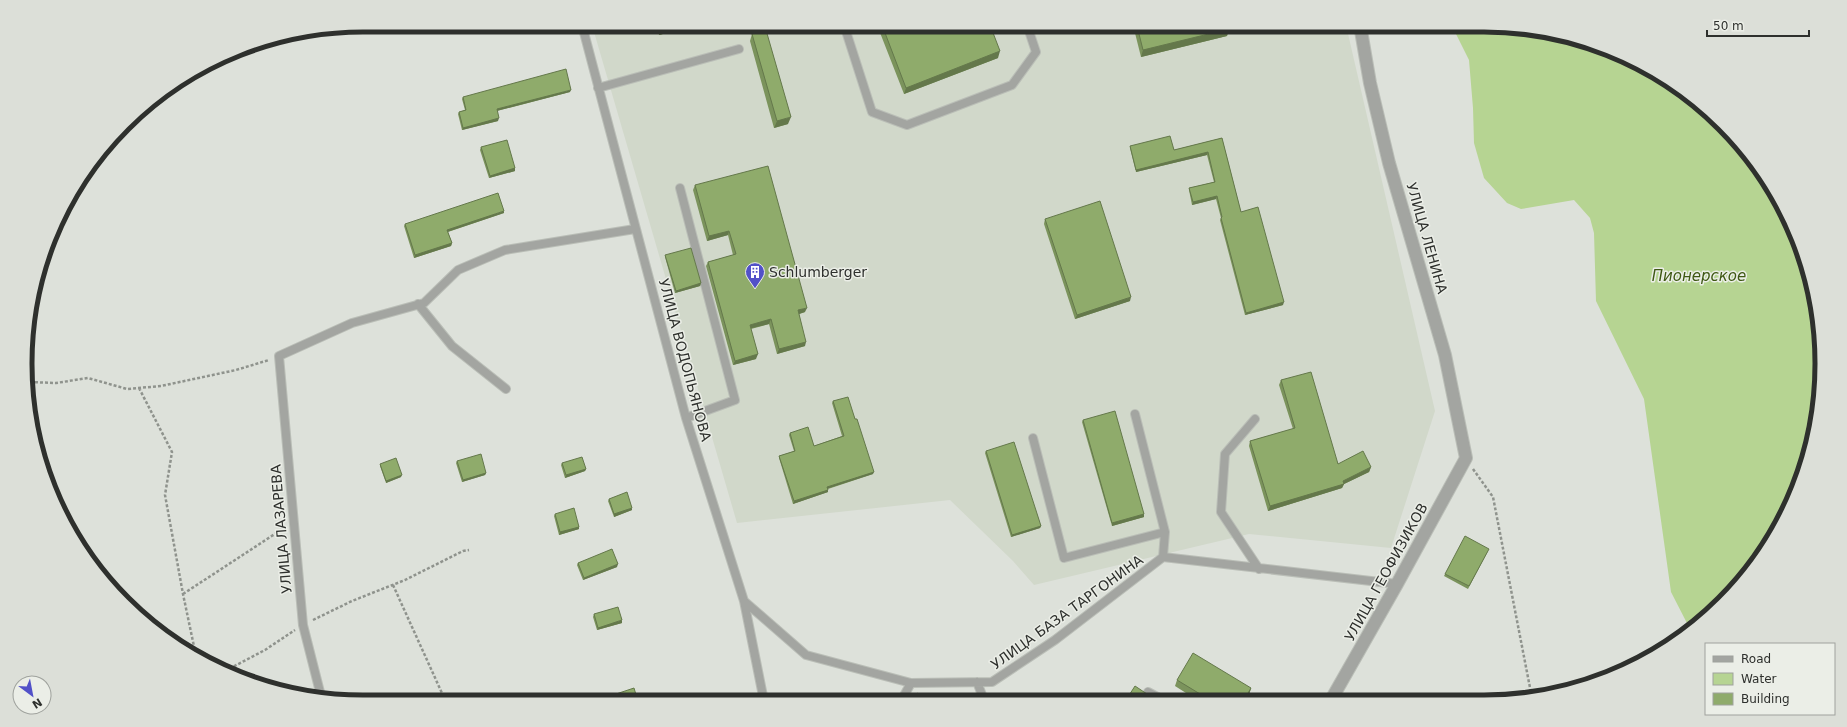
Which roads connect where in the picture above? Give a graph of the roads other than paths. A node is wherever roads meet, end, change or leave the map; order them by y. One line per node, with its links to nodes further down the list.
1 (584, 32): 6 (lane, УЛИЦА ВОДОПЬЯНОВА)
2 (846, 32): 3 (lane)
3 (1030, 32)
4 (1361, 32): 15 (street, УЛИЦА ЛЕНИНА)
5 (739, 49): 6 (lane)
6 (598, 88): 8 (lane, УЛИЦА ВОДОПЬЯНОВА)
7 (680, 188): 12 (lane)
8 (635, 229): 9 (lane); 12 (lane, УЛИЦА ВОДОПЬЯНОВА)
9 (418, 304): 10 (lane); 23 (lane, УЛИЦА ЛАЗАРЕВА)
10 (506, 389)
11 (1135, 414): 16 (lane)
12 (686, 418): 20 (lane, УЛИЦА ВОДОПЬЯНОВА)
13 (1255, 418): 18 (lane)
14 (1033, 438): 16 (lane)
15 (1466, 458): 19 (street, УЛИЦА ГЕОФИЗИКОВ)
16 (1165, 532): 17 (lane)
17 (1163, 557): 18 (lane); 21 (lane, УЛИЦА БАЗА ТАРГОНИНА)
18 (1259, 569): 19 (lane)
19 (1397, 584): 29 (street, УЛИЦА ГЕОФИЗИКОВ)
20 (744, 601): 22 (lane, УЛИЦА БАЗА ТАРГОНИНА); 25 (lane, УЛИЦА ВОДОПЬЯНОВА)
21 (977, 682): 22 (lane, УЛИЦА БАЗА ТАРГОНИНА); 27 (lane)
22 (911, 683): 26 (lane)
23 (320, 692)
24 (1148, 692): 28 (lane)
25 (763, 695)
26 (904, 695)
27 (982, 695)
28 (1154, 695)
29 (1334, 695)

